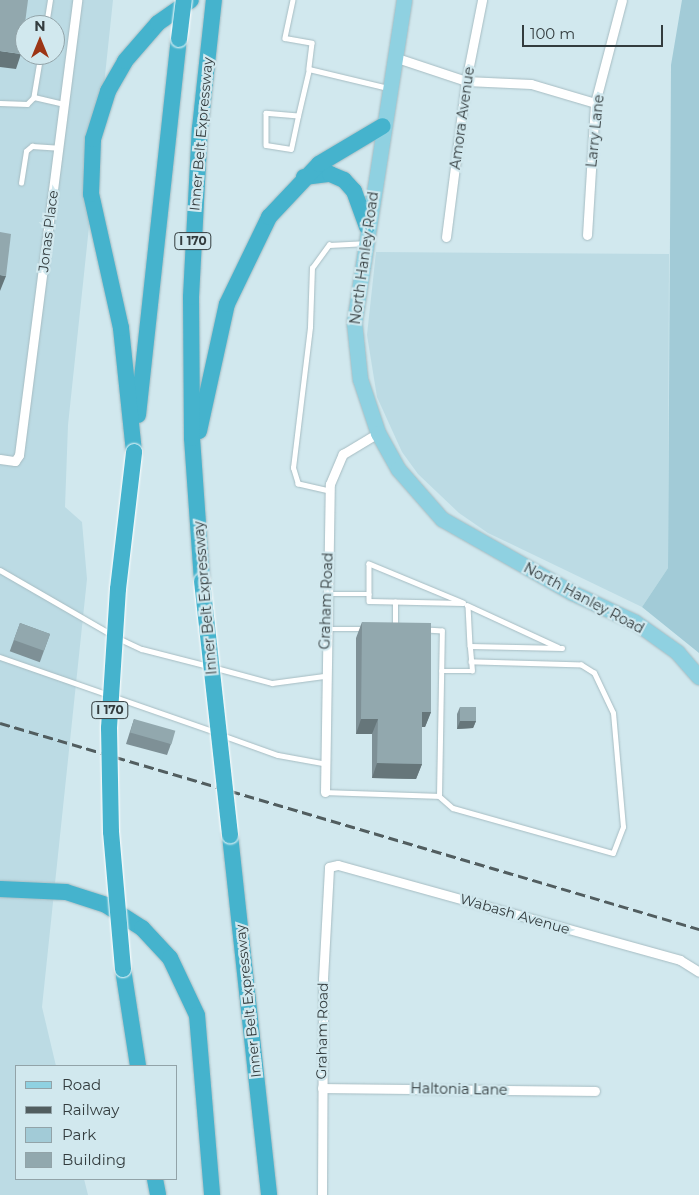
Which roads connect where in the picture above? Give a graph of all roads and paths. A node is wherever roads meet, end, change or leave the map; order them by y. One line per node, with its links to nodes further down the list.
1 (50, 0): 10 (lane)
2 (77, 0): 18 (street, Jonas Place)
3 (184, 0): 29 (highway, I 170, bridge)
4 (192, 0): 29 (highway)
5 (293, 0): 13 (lane)
6 (404, 0): 11 (main road, North Hanley Road)
7 (482, 0): 14 (street, Amora Avenue)
8 (622, 0): 19 (street, Larry Lane)
9 (213, 8): 31 (highway, Inner Belt Expressway / I 170)
10 (48, 15)
11 (394, 57): 14 (street); 15 (main road, North Hanley Road)
12 (39, 65): 16 (lane)
13 (309, 69): 15 (lane); 20 (lane)
14 (466, 82): 19 (street); 27 (street, Amora Avenue)
15 (389, 88): 21 (main road, North Hanley Road)
16 (34, 97): 17 (lane); 18 (lane)
17 (0, 103)
18 (64, 104): 22 (street, Jonas Place)
19 (596, 104): 26 (street, Larry Lane)
20 (298, 116): 20 (lane)
21 (383, 126): 23 (highway); 25 (main road, North Hanley Road)
22 (58, 148): 24 (lane); 30 (street, Jonas Place)
23 (304, 177): 25 (highway); 31 (highway)
24 (21, 183)
25 (366, 235): 28 (main road, North Hanley Road); 32 (lane)
26 (587, 235)
27 (446, 237)
28 (378, 433): 32 (street, Graham Road); 49 (main road, North Hanley Road)
29 (134, 452): 57 (highway, I 170, bridge)
30 (0, 459)
31 (194, 466): 62 (highway, Inner Belt Expressway / I 170, bridge)
32 (329, 491): 34 (street, Graham Road)
33 (0, 570): 48 (lane)
34 (326, 594): 35 (lane); 38 (street, Graham Road)
35 (369, 594): 36 (lane); 37 (lane)
36 (395, 602): 37 (lane); 41 (lane)
37 (465, 604): 44 (lane); 44 (lane)
38 (326, 629): 39 (lane); 48 (street, Graham Road)
39 (375, 629)
40 (385, 629): 41 (lane)
41 (395, 629): 42 (lane)
42 (404, 630)
43 (423, 630): 47 (lane)
44 (470, 646): 46 (lane)
45 (0, 657): 50 (lane)
46 (471, 662): 47 (lane); 52 (lane)
47 (441, 671): 52 (lane)
48 (324, 676): 50 (street, Graham Road)
49 (699, 677)
50 (322, 763): 51 (street, Graham Road)
51 (325, 792): 52 (lane)
52 (439, 796)
53 (329, 867): 56 (street, Wabash Avenue); 58 (street, Graham Road)
54 (0, 889): 61 (highway)
55 (0, 899): 60 (highway)
56 (699, 972)
57 (138, 1065)
58 (322, 1088): 59 (street, Haltonia Lane); 63 (street, Graham Road)
59 (595, 1091)
60 (202, 1195)
61 (212, 1195)
62 (269, 1195)
63 (322, 1195)

